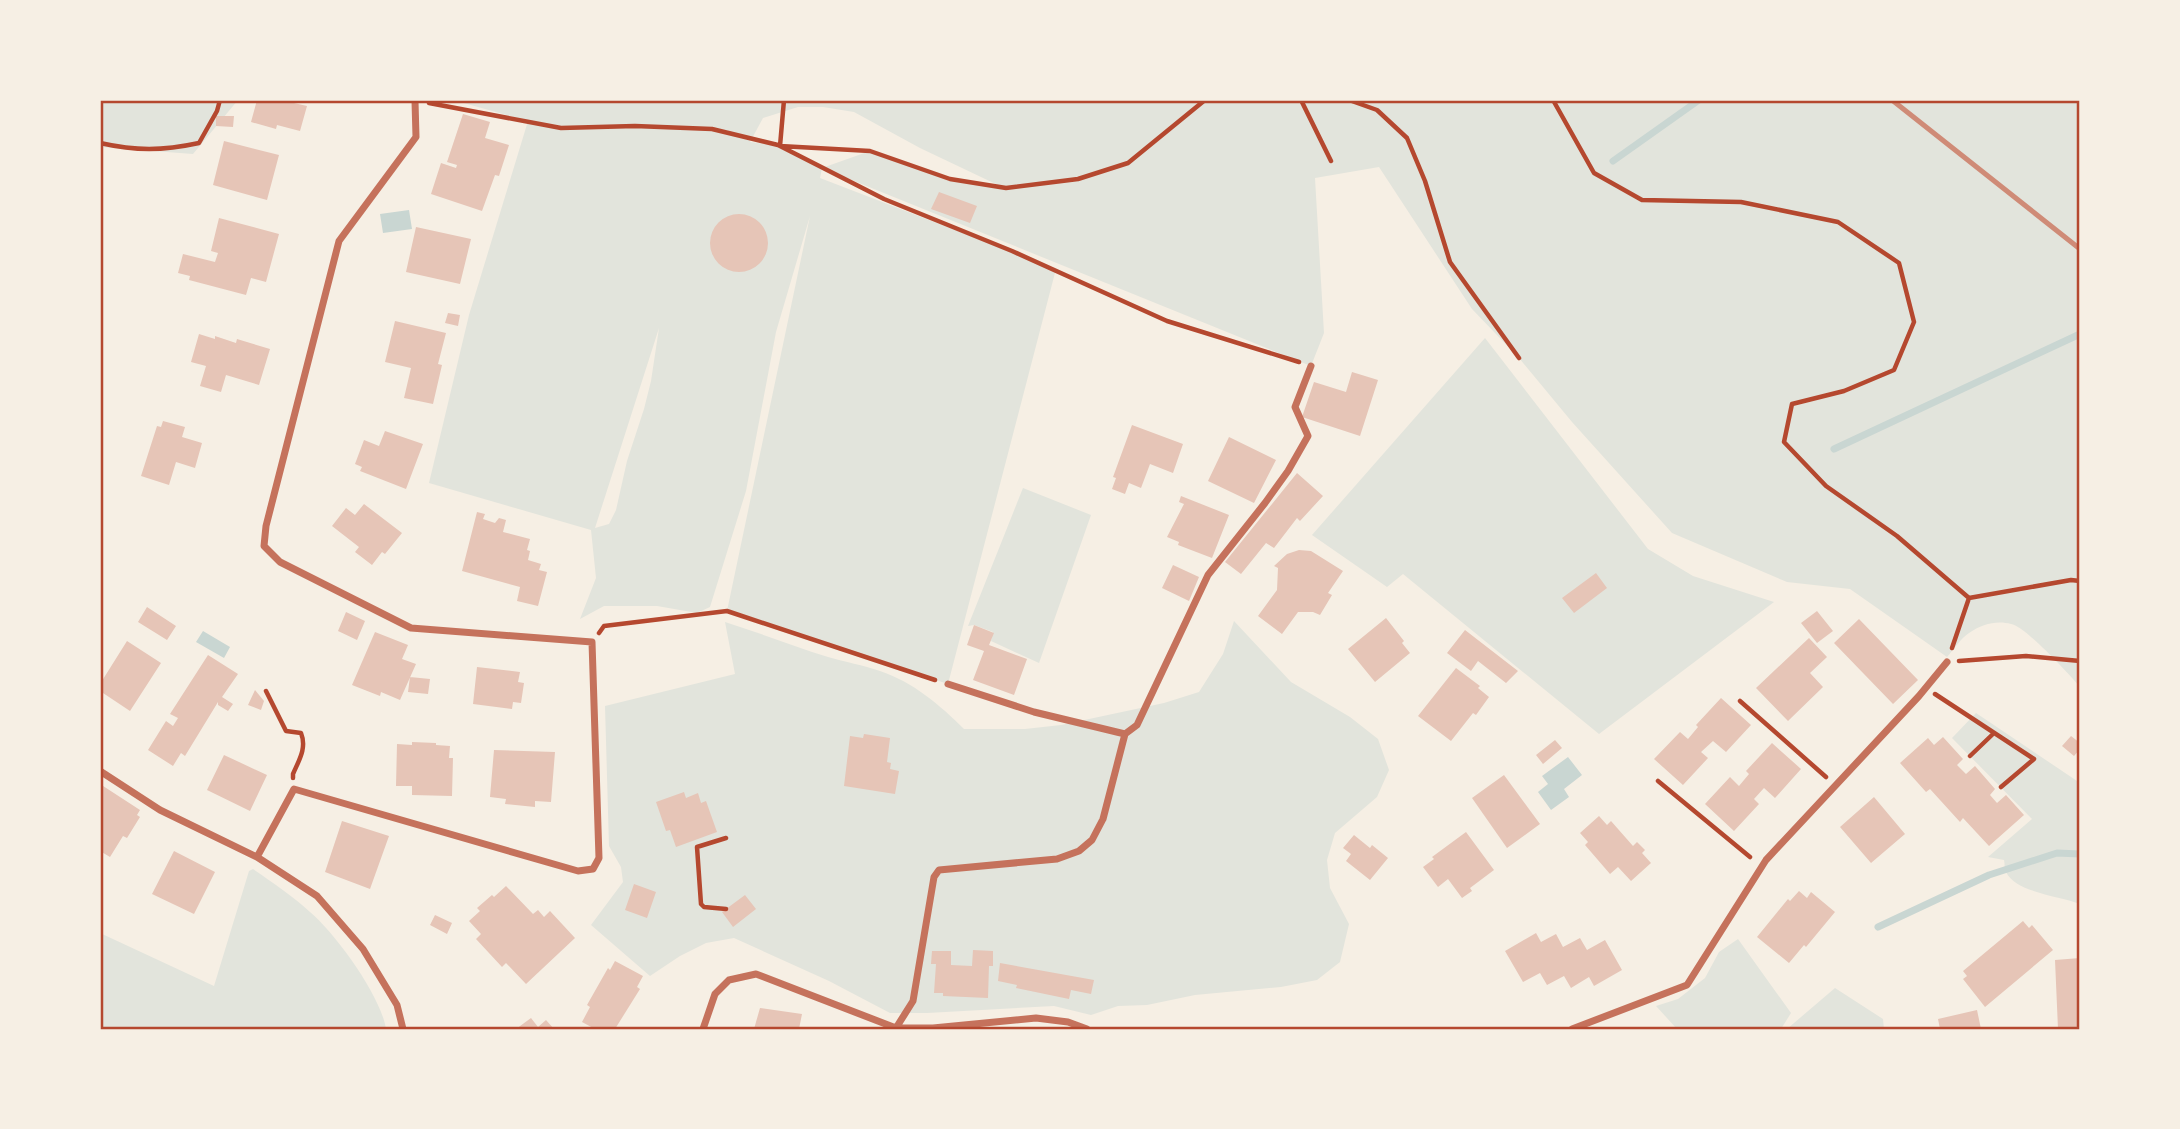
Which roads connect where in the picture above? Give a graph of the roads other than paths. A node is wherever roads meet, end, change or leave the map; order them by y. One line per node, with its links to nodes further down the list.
1 (415, 100): 7 (street)
2 (1311, 366): 5 (street)
3 (1947, 662): 12 (street)
4 (948, 684): 5 (street)
5 (1125, 734): 8 (street)
6 (100, 771): 7 (street)
7 (257, 857): 9 (street)
8 (896, 1028): 10 (street); 11 (street)
9 (403, 1029)
10 (703, 1029)
11 (1087, 1029)
12 (1572, 1029)

